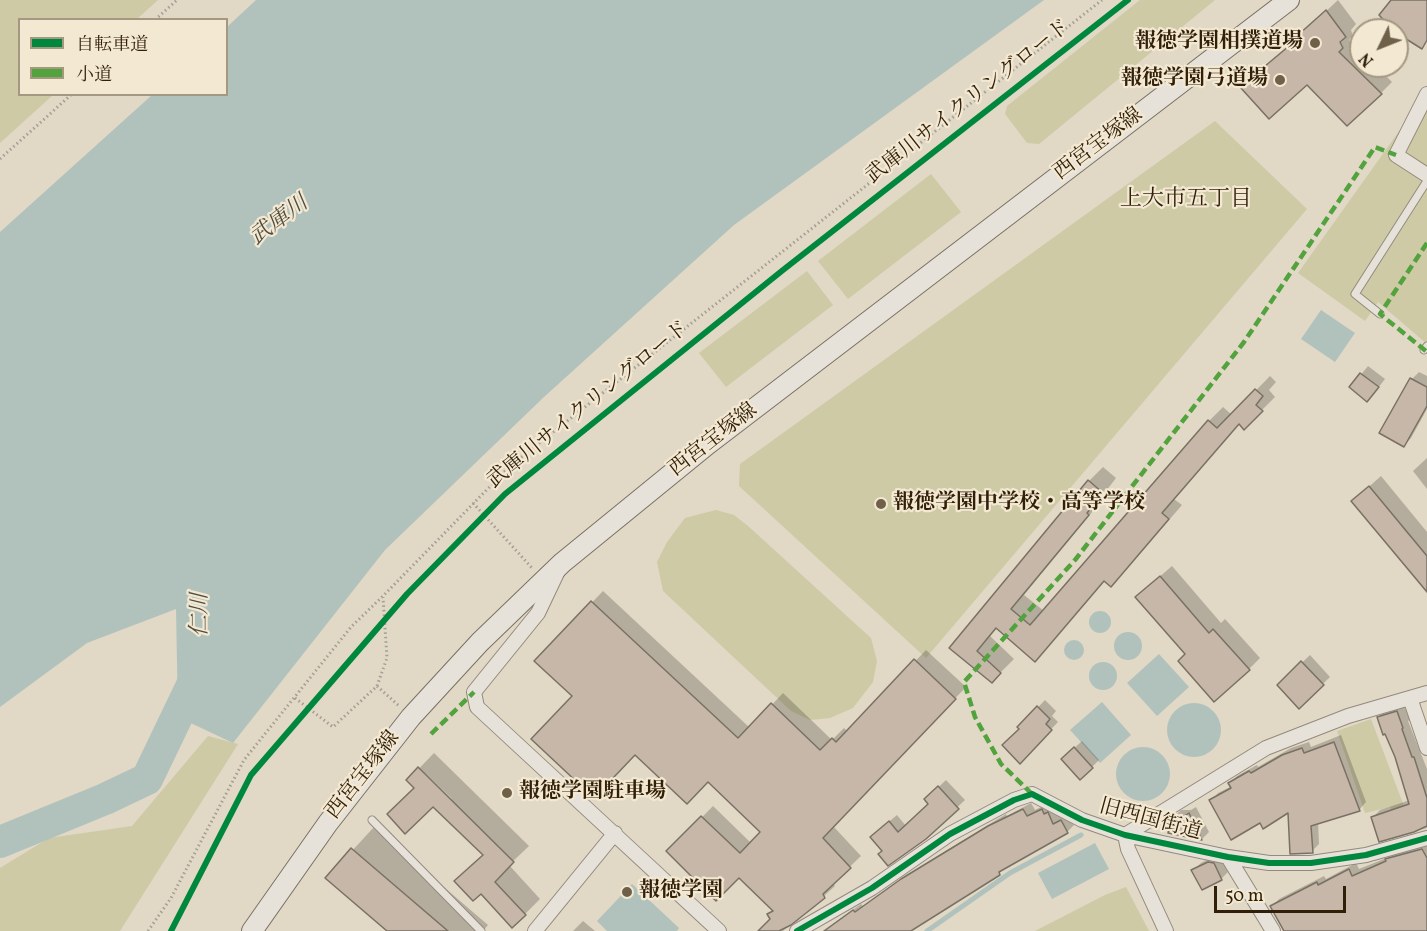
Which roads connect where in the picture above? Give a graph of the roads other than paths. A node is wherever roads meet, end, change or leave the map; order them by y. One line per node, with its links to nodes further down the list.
1 (1280, 0): 3 (main road, 西宮宝塚線)
2 (1289, 0): 3 (main road, 西宮宝塚線)
3 (1251, 28): 8 (main road, 西宮宝塚線)
4 (1427, 94): 5 (street)
5 (1427, 175)
6 (1427, 180): 7 (lane)
7 (1380, 314)
8 (562, 563): 13 (street); 17 (main road, 西宮宝塚線)
9 (1427, 693): 10 (street)
10 (1410, 698): 11 (street); 14 (street)
11 (1427, 748)
12 (372, 820): 18 (lane)
13 (615, 833): 19 (street); 20 (street)
14 (1125, 835): 16 (street, 旧西国街道); 21 (street, 旧西国街道); 22 (street)
15 (1427, 838): 16 (street, 旧西国街道)
16 (1228, 857): 23 (street)
17 (252, 931)
18 (481, 931)
19 (535, 931)
20 (719, 931)
21 (797, 931)
22 (1166, 931)
23 (1273, 931)

